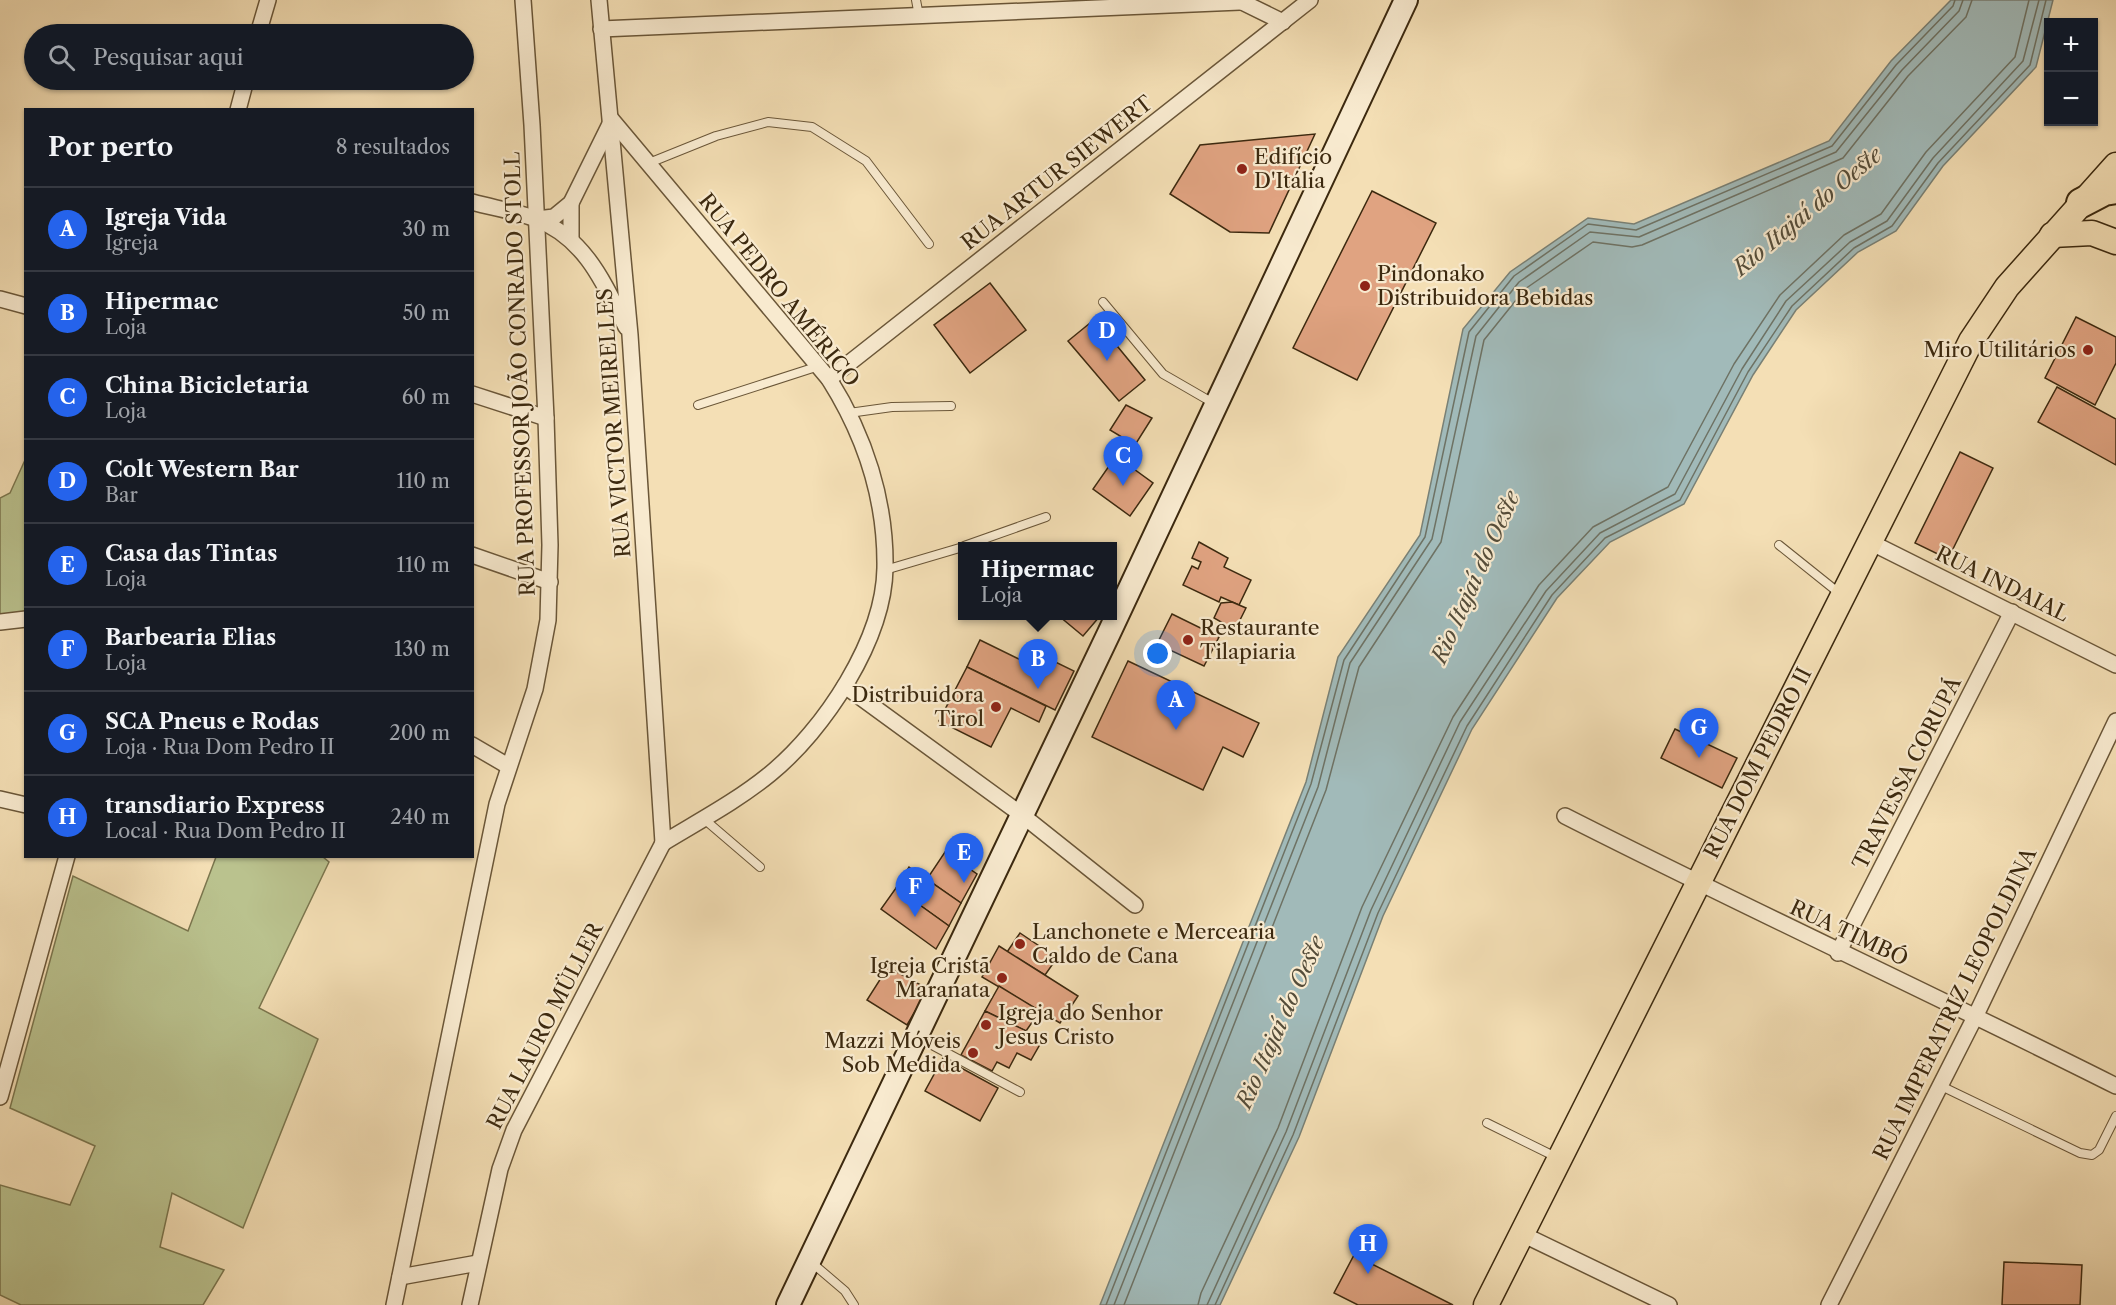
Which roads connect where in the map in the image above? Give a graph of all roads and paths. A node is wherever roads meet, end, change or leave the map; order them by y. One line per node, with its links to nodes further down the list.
1 (268, 0): 10 (street)
2 (523, 0): 21 (street, RUA PROFESSOR JOÃO CONRADO STOLL)
3 (599, 0): 11 (street, RUA VICTOR MEIRELLES)
4 (916, 0): 8 (lane)
5 (1310, 0): 9 (street, RUA ARTUR SIEWERT)
6 (1406, 0): 34 (main road)
7 (1239, 1): 8 (street); 9 (street)
8 (919, 16): 11 (street)
9 (1283, 22): 31 (street, RUA ARTUR SIEWERT)
10 (261, 24)
11 (601, 29): 14 (street, RUA VICTOR MEIRELLES)
12 (243, 90): 13 (street)
13 (239, 108)
14 (612, 120): 15 (street, RUA PEDRO AMÉRICO); 19 (street); 29 (street, RUA VICTOR MEIRELLES)
15 (649, 163): 25 (lane); 30 (street, RUA PEDRO AMÉRICO)
16 (2116, 165): 20 (main road, RUA DOM PEDRO II)
17 (2116, 189): 20 (highway)
18 (474, 203): 21 (street)
19 (571, 203): 21 (street); 23 (street)
20 (2081, 203): 22 (main road, RUA DOM PEDRO II)
21 (537, 219): 23 (street); 37 (street, RUA PROFESSOR JOÃO CONRADO STOLL)
22 (2052, 235): 24 (main road); 40 (main road, RUA DOM PEDRO II)
23 (571, 240): 29 (street)
24 (2116, 243)
25 (929, 244)
26 (0, 299): 28 (street)
27 (1102, 302): 34 (lane)
28 (24, 305)
29 (630, 335): 62 (street, RUA VICTOR MEIRELLES)
30 (819, 366): 31 (street, RUA PEDRO AMÉRICO); 33 (lane)
31 (829, 379): 36 (street, RUA PEDRO AMÉRICO)
32 (474, 395): 37 (street)
33 (698, 405)
34 (1216, 405): 48 (main road)
35 (951, 406): 36 (lane)
36 (849, 412): 44 (street, RUA PEDRO AMÉRICO)
37 (546, 418): 45 (street, RUA PROFESSOR JOÃO CONRADO STOLL)
38 (1046, 516): 39 (lane)
39 (977, 542)
40 (1870, 542): 46 (main road, RUA DOM PEDRO II); 47 (street, RUA INDAIAL)
41 (1779, 545): 46 (lane)
42 (958, 549): 44 (lane)
43 (474, 556): 45 (street)
44 (885, 570): 53 (street, RUA PEDRO AMÉRICO)
45 (550, 582): 56 (street, RUA PROFESSOR JOÃO CONRADO STOLL)
46 (1843, 596): 65 (main road, RUA DOM PEDRO II)
47 (2012, 612): 52 (street, RUA INDAIAL); 67 (street, TRAVESSA CORUPÁ)
48 (1117, 614)
49 (24, 619): 51 (street)
50 (1114, 620): 59 (main road)
51 (0, 622)
52 (2116, 665)
53 (845, 686): 59 (street); 61 (street, RUA PEDRO AMÉRICO)
54 (2116, 721): 68 (street, RUA IMPERATRIZ LEOPOLDINA)
55 (474, 746): 56 (street)
56 (508, 766): 80 (street, RUA PROFESSOR JOÃO CONRADO STOLL)
57 (0, 799): 58 (street)
58 (24, 805)
59 (1022, 815): 66 (street); 69 (main road)
60 (1565, 816): 65 (street, RUA TIMBÓ)
61 (704, 819): 62 (street, RUA PEDRO AMÉRICO); 64 (lane)
62 (663, 843): 79 (street, RUA LAURO MÜLLER)
63 (66, 858): 73 (street)
64 (760, 867)
65 (1697, 883): 67 (street, RUA TIMBÓ); 76 (main road, RUA DOM PEDRO II)
66 (1135, 904)
67 (1838, 953): 68 (street, RUA TIMBÓ)
68 (1976, 1015): 70 (street, RUA IMPERATRIZ LEOPOLDINA); 71 (street, RUA TIMBÓ)
69 (916, 1037): 72 (lane); 78 (main road)
70 (1939, 1085): 74 (lane); 87 (street, RUA IMPERATRIZ LEOPOLDINA)
71 (2116, 1086)
72 (1020, 1092)
73 (0, 1095)
74 (2116, 1116)
75 (1487, 1123): 76 (lane)
76 (1559, 1159): 77 (main road, RUA DOM PEDRO II)
77 (1522, 1233): 85 (main road, RUA DOM PEDRO II); 86 (street)
78 (809, 1260): 83 (main road); 84 (lane)
79 (477, 1263): 80 (street); 82 (street, RUA LAURO MÜLLER)
80 (400, 1277): 81 (street, RUA PROFESSOR JOÃO CONRADO STOLL)
81 (394, 1305)
82 (470, 1305)
83 (788, 1305)
84 (854, 1305)
85 (1486, 1305)
86 (1669, 1305)
87 (1829, 1305)

